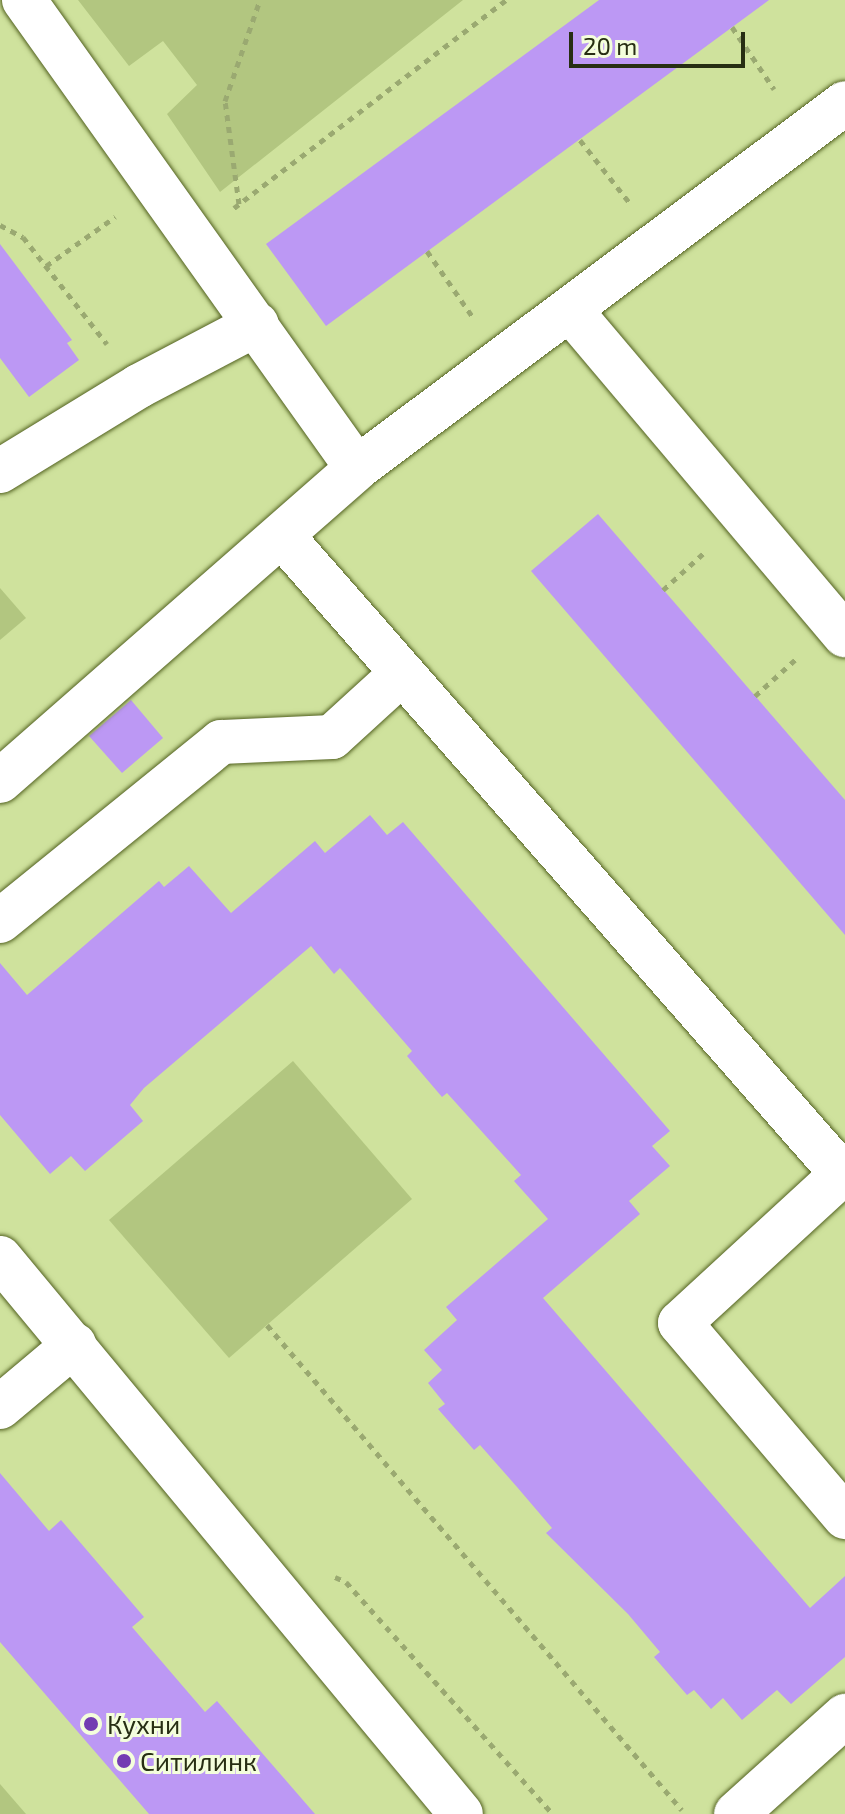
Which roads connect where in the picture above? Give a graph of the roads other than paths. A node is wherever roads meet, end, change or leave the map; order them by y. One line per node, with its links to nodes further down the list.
1 (24, 0): 4 (lane)
2 (845, 103): 3 (lane)
3 (570, 310): 5 (lane); 8 (lane)
4 (257, 324): 5 (lane); 6 (lane)
5 (357, 468): 7 (lane)
6 (0, 471)
7 (283, 537): 9 (lane); 10 (lane)
8 (845, 635)
9 (402, 673): 11 (lane); 15 (lane)
10 (0, 781)
11 (0, 921)
12 (0, 1258): 13 (lane)
13 (74, 1345): 14 (lane); 17 (lane)
14 (0, 1407)
15 (845, 1517)
16 (845, 1716): 18 (lane)
17 (461, 1814)
18 (736, 1814)

